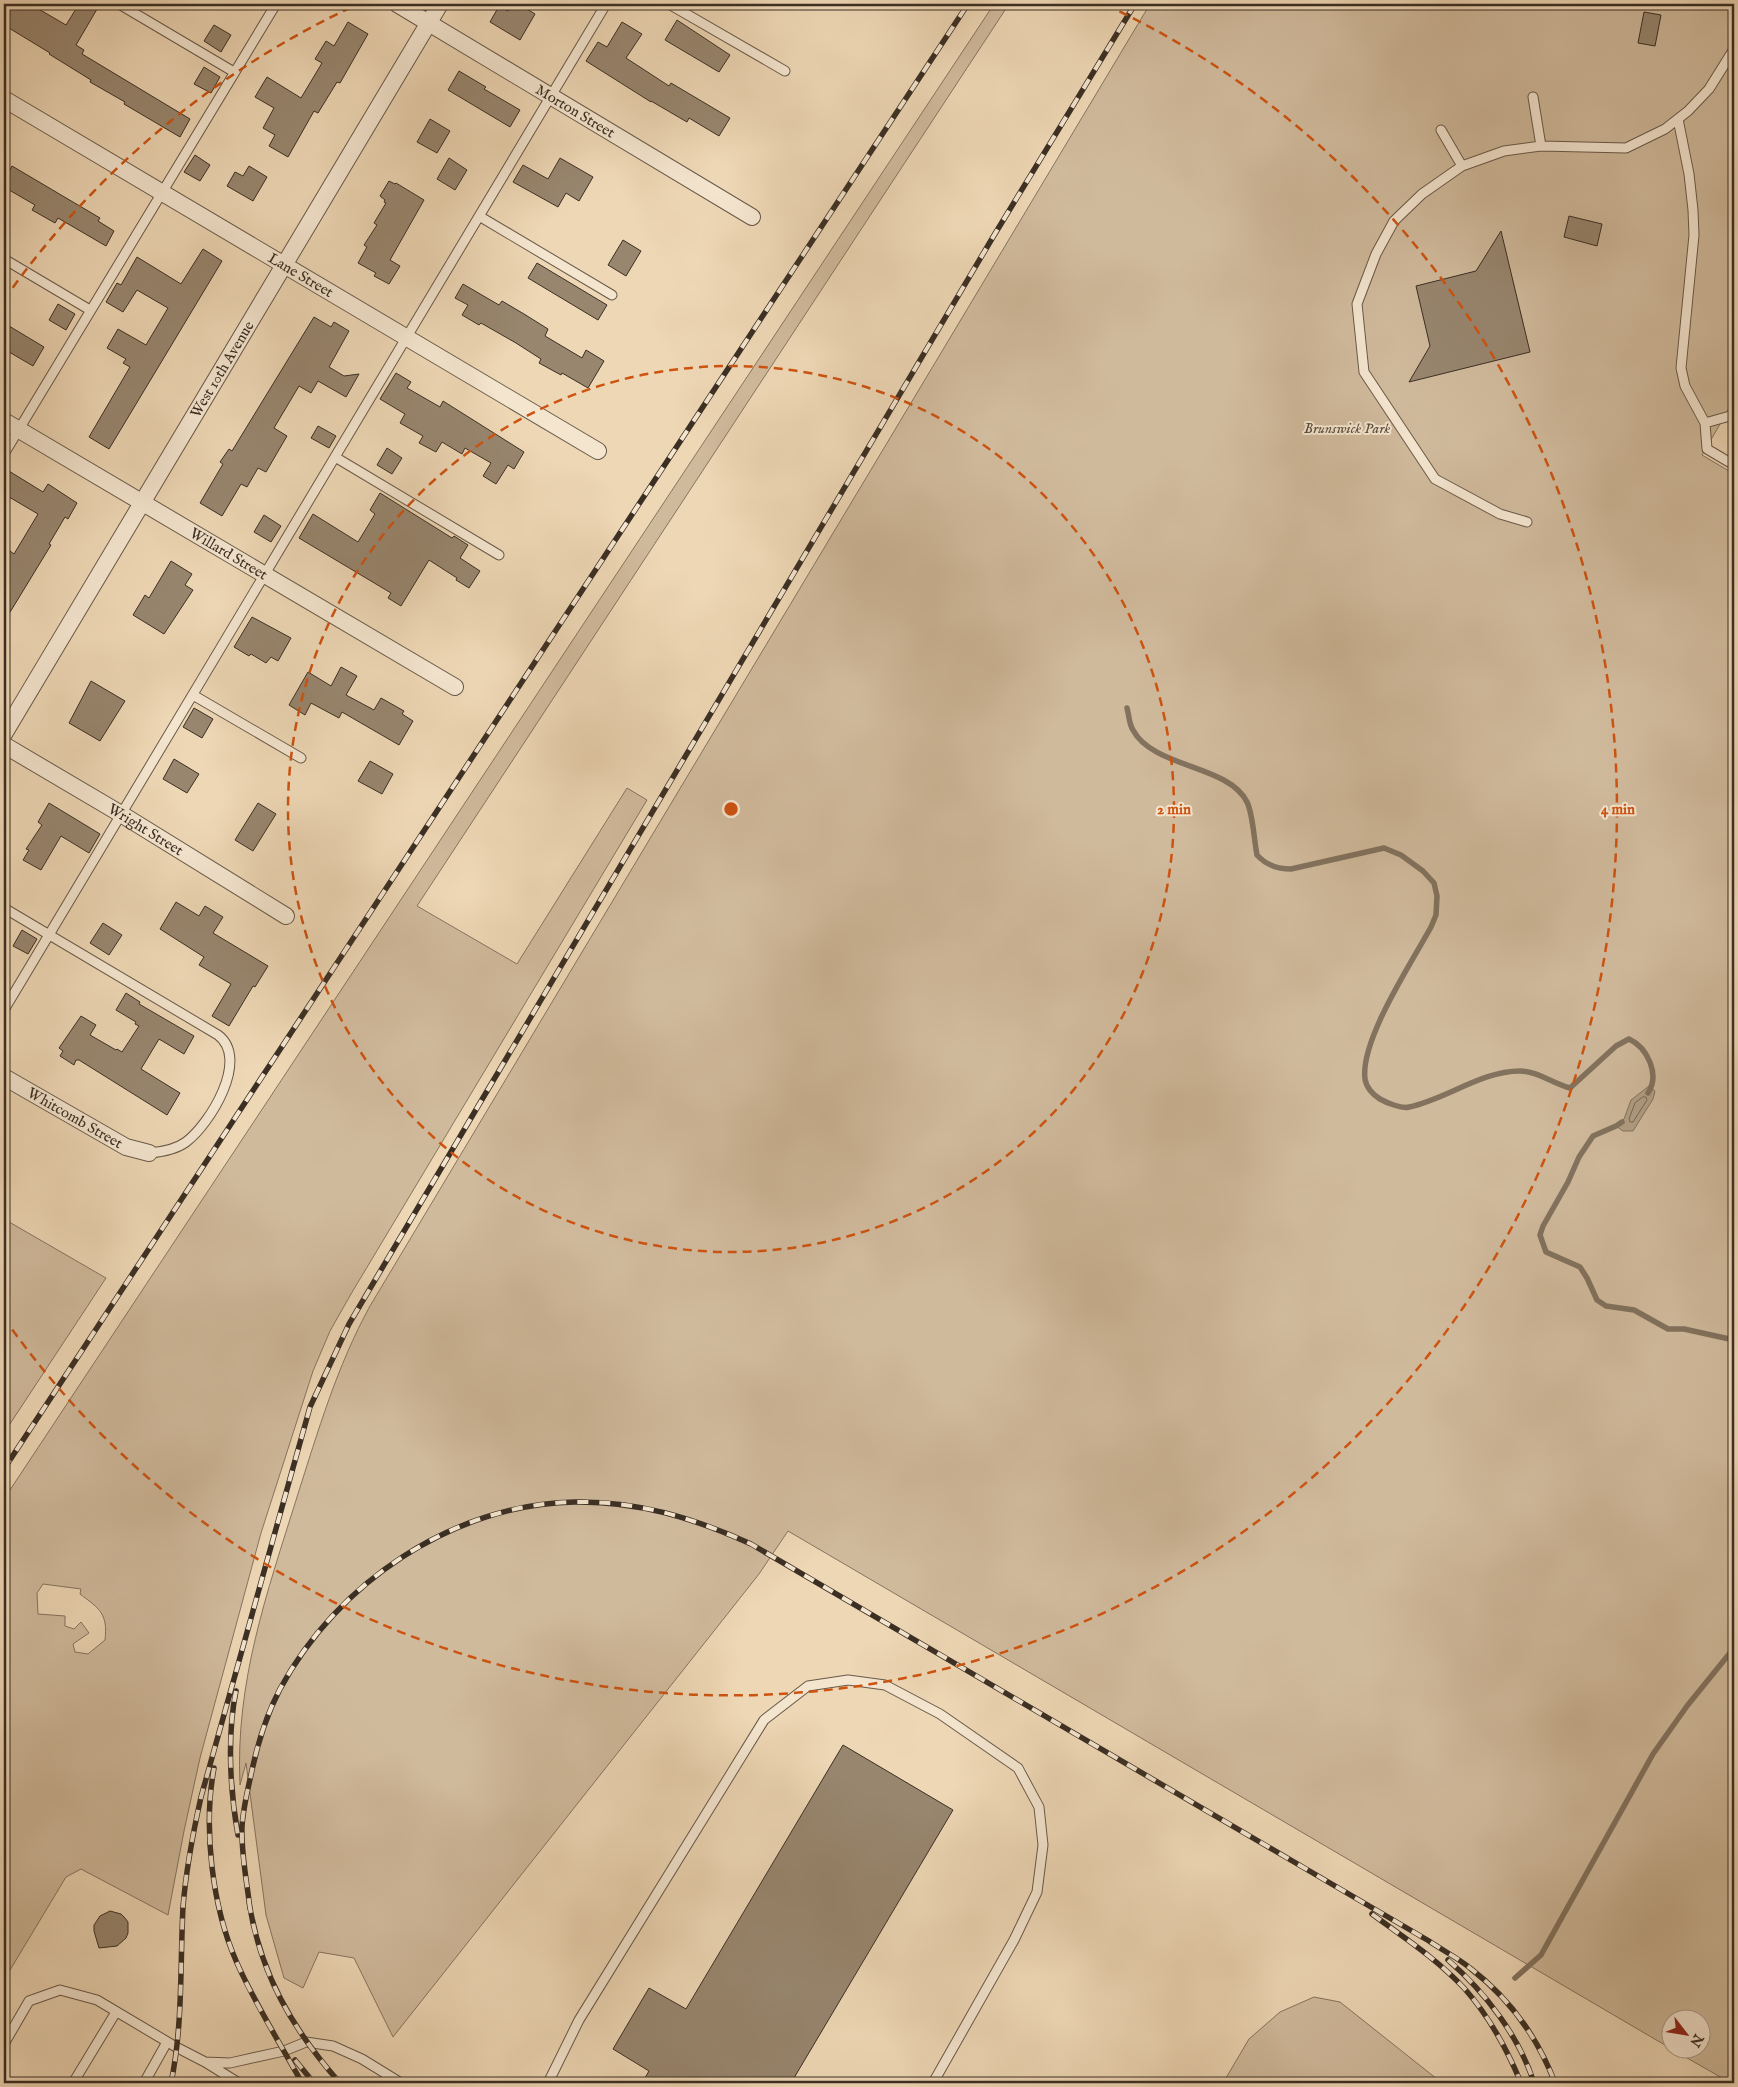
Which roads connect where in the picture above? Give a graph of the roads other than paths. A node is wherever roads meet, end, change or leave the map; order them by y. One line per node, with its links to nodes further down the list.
1 (119, 4): 10 (lane)
2 (276, 4): 10 (lane)
3 (397, 4): 7 (street, Morton Street)
4 (440, 4): 7 (street, West 10th Avenue)
5 (606, 4): 11 (lane)
6 (669, 4): 9 (lane)
7 (429, 23): 11 (street, Morton Street); 22 (street, West 10th Avenue)
8 (1734, 48): 14 (lane)
9 (785, 71)
10 (234, 72): 18 (lane)
11 (551, 94): 19 (lane); 20 (street, Morton Street)
12 (1533, 97): 16 (lane)
13 (4, 99): 18 (street, Lane Street)
14 (1678, 119): 16 (lane); 27 (lane)
15 (1441, 130): 17 (lane)
16 (1541, 146): 17 (lane)
17 (1462, 166): 34 (lane)
18 (161, 192): 22 (street, Lane Street); 24 (lane)
19 (479, 216): 23 (lane); 25 (lane)
20 (752, 217)
21 (4, 259): 24 (lane)
22 (285, 266): 25 (street, Lane Street); 33 (street, West 10th Avenue)
23 (612, 295)
24 (90, 310): 28 (lane)
25 (406, 337): 29 (street, Lane Street); 31 (lane)
26 (1734, 410): 27 (lane)
27 (1705, 423): 32 (lane)
28 (11, 425): 30 (lane); 33 (street, Willard Street)
29 (598, 451)
30 (4, 454)
31 (335, 457): 35 (lane); 36 (lane)
32 (1734, 465)
33 (143, 503): 36 (street, Willard Street); 39 (street, West 10th Avenue)
34 (1526, 522)
35 (499, 555)
36 (265, 575): 37 (street, Willard Street); 38 (lane)
37 (455, 687)
38 (193, 695): 41 (lane); 42 (lane)
39 (4, 734)
40 (4, 745): 42 (street, Wright Street)
41 (301, 758)
42 (121, 814): 44 (street, Wright Street); 45 (lane)
43 (4, 908): 45 (lane)
44 (286, 916)
45 (49, 935): 46 (lane); 48 (lane)
46 (4, 1010)
47 (4, 1077): 48 (street, Whitcomb Street)
48 (149, 1153)
49 (116, 2012): 50 (lane); 51 (lane); 53 (lane)
50 (167, 2042): 52 (lane); 54 (lane)
51 (4, 2044)
52 (205, 2062): 55 (lane); 56 (lane)
53 (73, 2083)
54 (144, 2083)
55 (239, 2083)
56 (401, 2083)
57 (548, 2083): 58 (lane)
58 (933, 2083)

